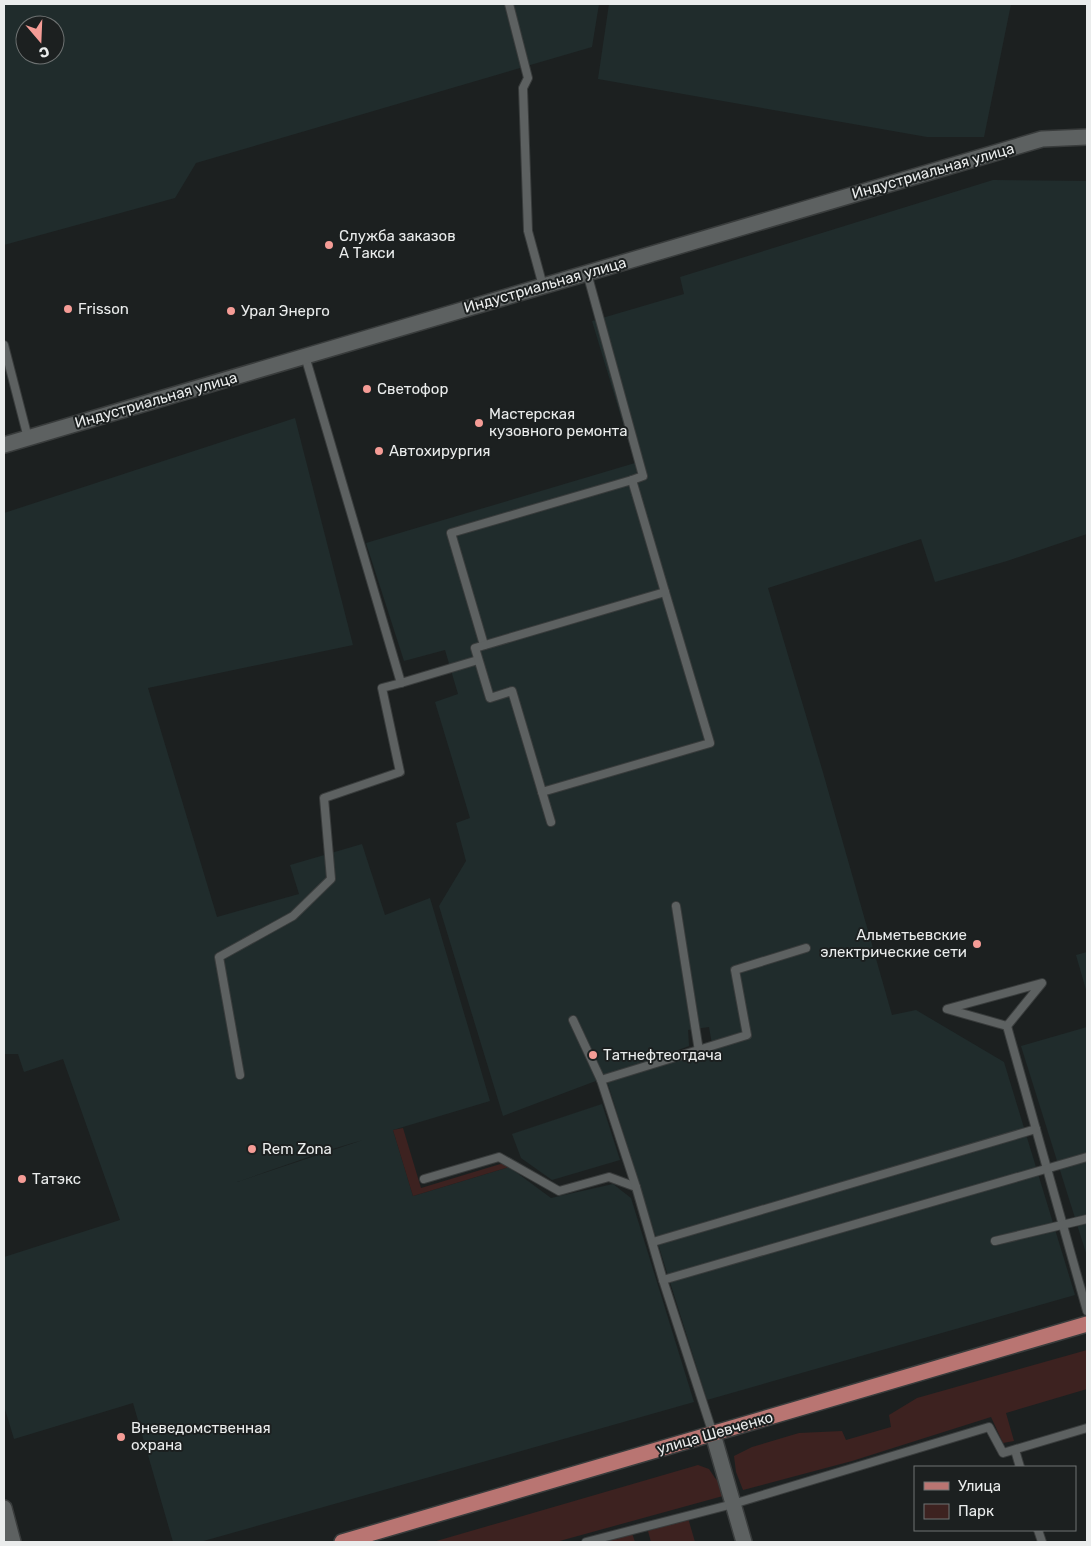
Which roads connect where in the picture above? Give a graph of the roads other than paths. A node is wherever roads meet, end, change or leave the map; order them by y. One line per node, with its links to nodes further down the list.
1 (509, 4): 4 (lane)
2 (1087, 137): 3 (street, Индустриальная улица)
3 (587, 273): 4 (street, Индустриальная улица); 9 (lane)
4 (542, 286): 6 (street, Индустриальная улица)
5 (4, 345): 7 (lane)
6 (305, 356): 7 (street, Индустриальная улица); 13 (lane)
7 (28, 438): 8 (street, Индустриальная улица)
8 (4, 445)
9 (632, 480): 10 (lane); 11 (lane)
10 (665, 592): 11 (lane); 14 (lane)
11 (484, 645): 12 (lane)
12 (478, 660): 13 (lane); 14 (lane)
13 (401, 683): 21 (lane)
14 (542, 792): 15 (lane)
15 (550, 822)
16 (676, 906): 20 (lane)
17 (806, 948): 20 (lane)
18 (573, 1020): 22 (lane)
19 (1007, 1026): 19 (lane); 23 (lane)
20 (699, 1051): 22 (lane)
21 (240, 1075)
22 (601, 1080): 27 (lane)
23 (1036, 1129): 25 (lane); 31 (lane)
24 (1087, 1157): 25 (lane)
25 (1047, 1168): 29 (lane); 32 (lane)
26 (424, 1179): 27 (lane)
27 (636, 1187): 31 (lane)
28 (1087, 1219): 29 (lane)
29 (1063, 1225): 30 (lane); 33 (lane)
30 (995, 1241)
31 (653, 1242): 32 (lane)
32 (664, 1280): 36 (lane)
33 (1087, 1311)
34 (1087, 1324): 36 (main road, улица Шевченко)
35 (1087, 1428): 37 (lane)
36 (713, 1434): 39 (street); 42 (main road, улица Шевченко)
37 (1015, 1450): 38 (lane); 39 (lane)
38 (1020, 1466)
39 (733, 1504): 43 (lane); 44 (street)
40 (4, 1508): 41 (street)
41 (13, 1542)
42 (342, 1542)
43 (586, 1542)
44 (744, 1542)

